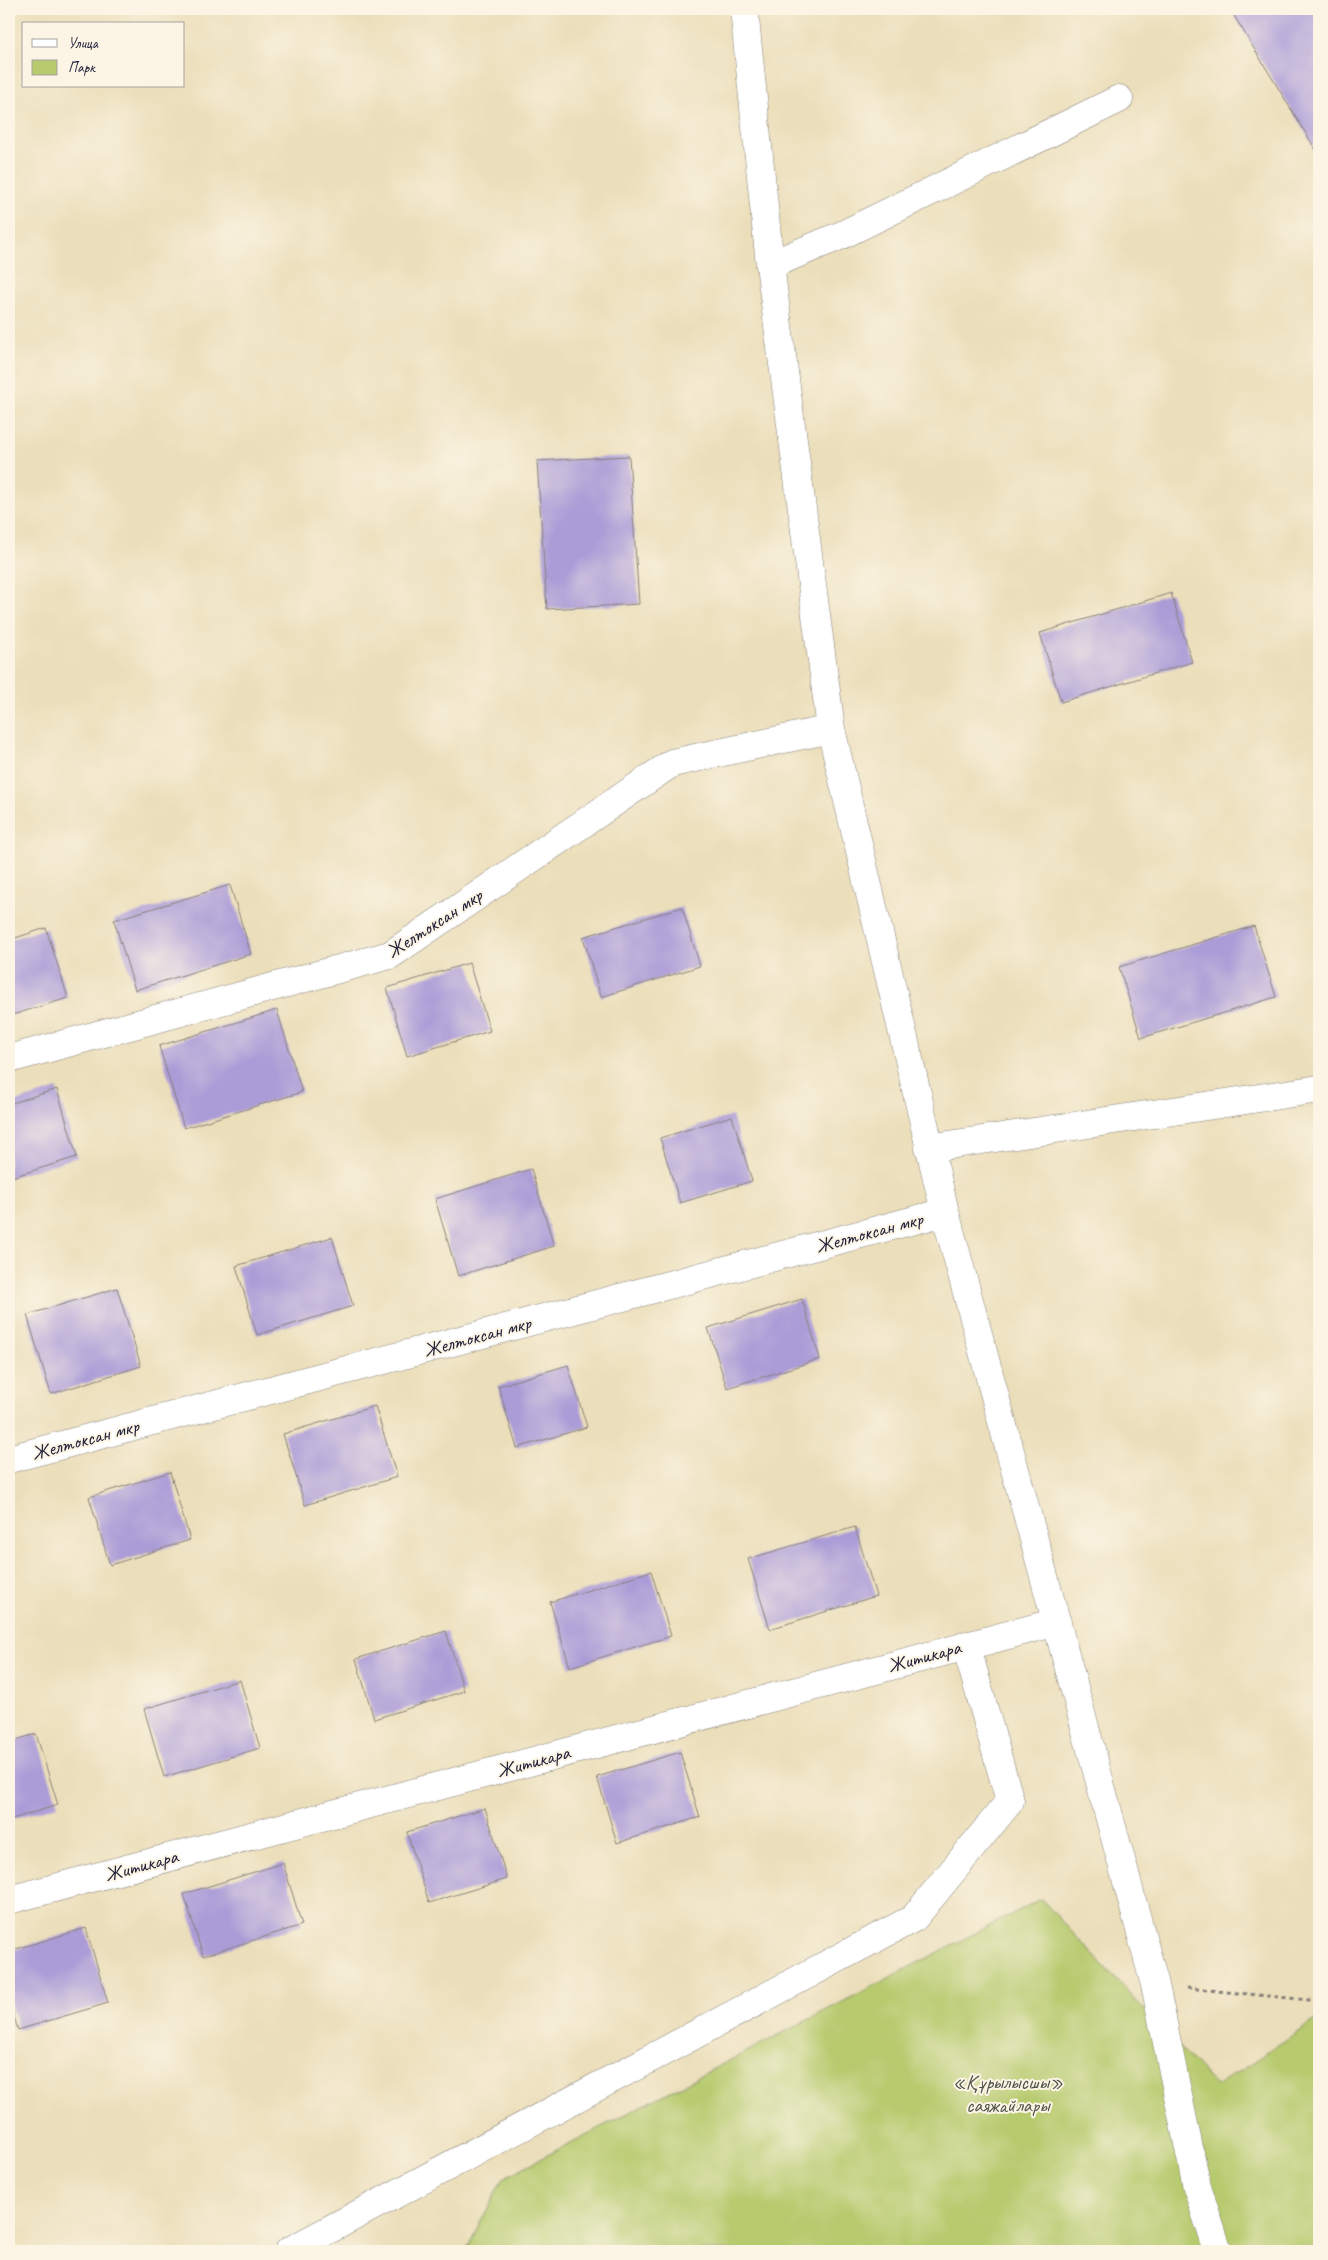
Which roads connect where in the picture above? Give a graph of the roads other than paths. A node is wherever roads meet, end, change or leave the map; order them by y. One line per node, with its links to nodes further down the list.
1 (744, 9): 3 (street)
2 (1119, 99): 3 (street)
3 (770, 265): 4 (street)
4 (831, 728): 5 (street, Желтоксан мкр); 7 (street)
5 (9, 1059)
6 (1319, 1089): 7 (street)
7 (929, 1148): 8 (street)
8 (945, 1212): 9 (street, Желтоксан мкр); 10 (street)
9 (9, 1459)
10 (1057, 1622): 11 (street, Житикара); 14 (street)
11 (966, 1645): 12 (street, Житикара); 13 (street)
12 (9, 1900)
13 (289, 2251)
14 (1218, 2251)

